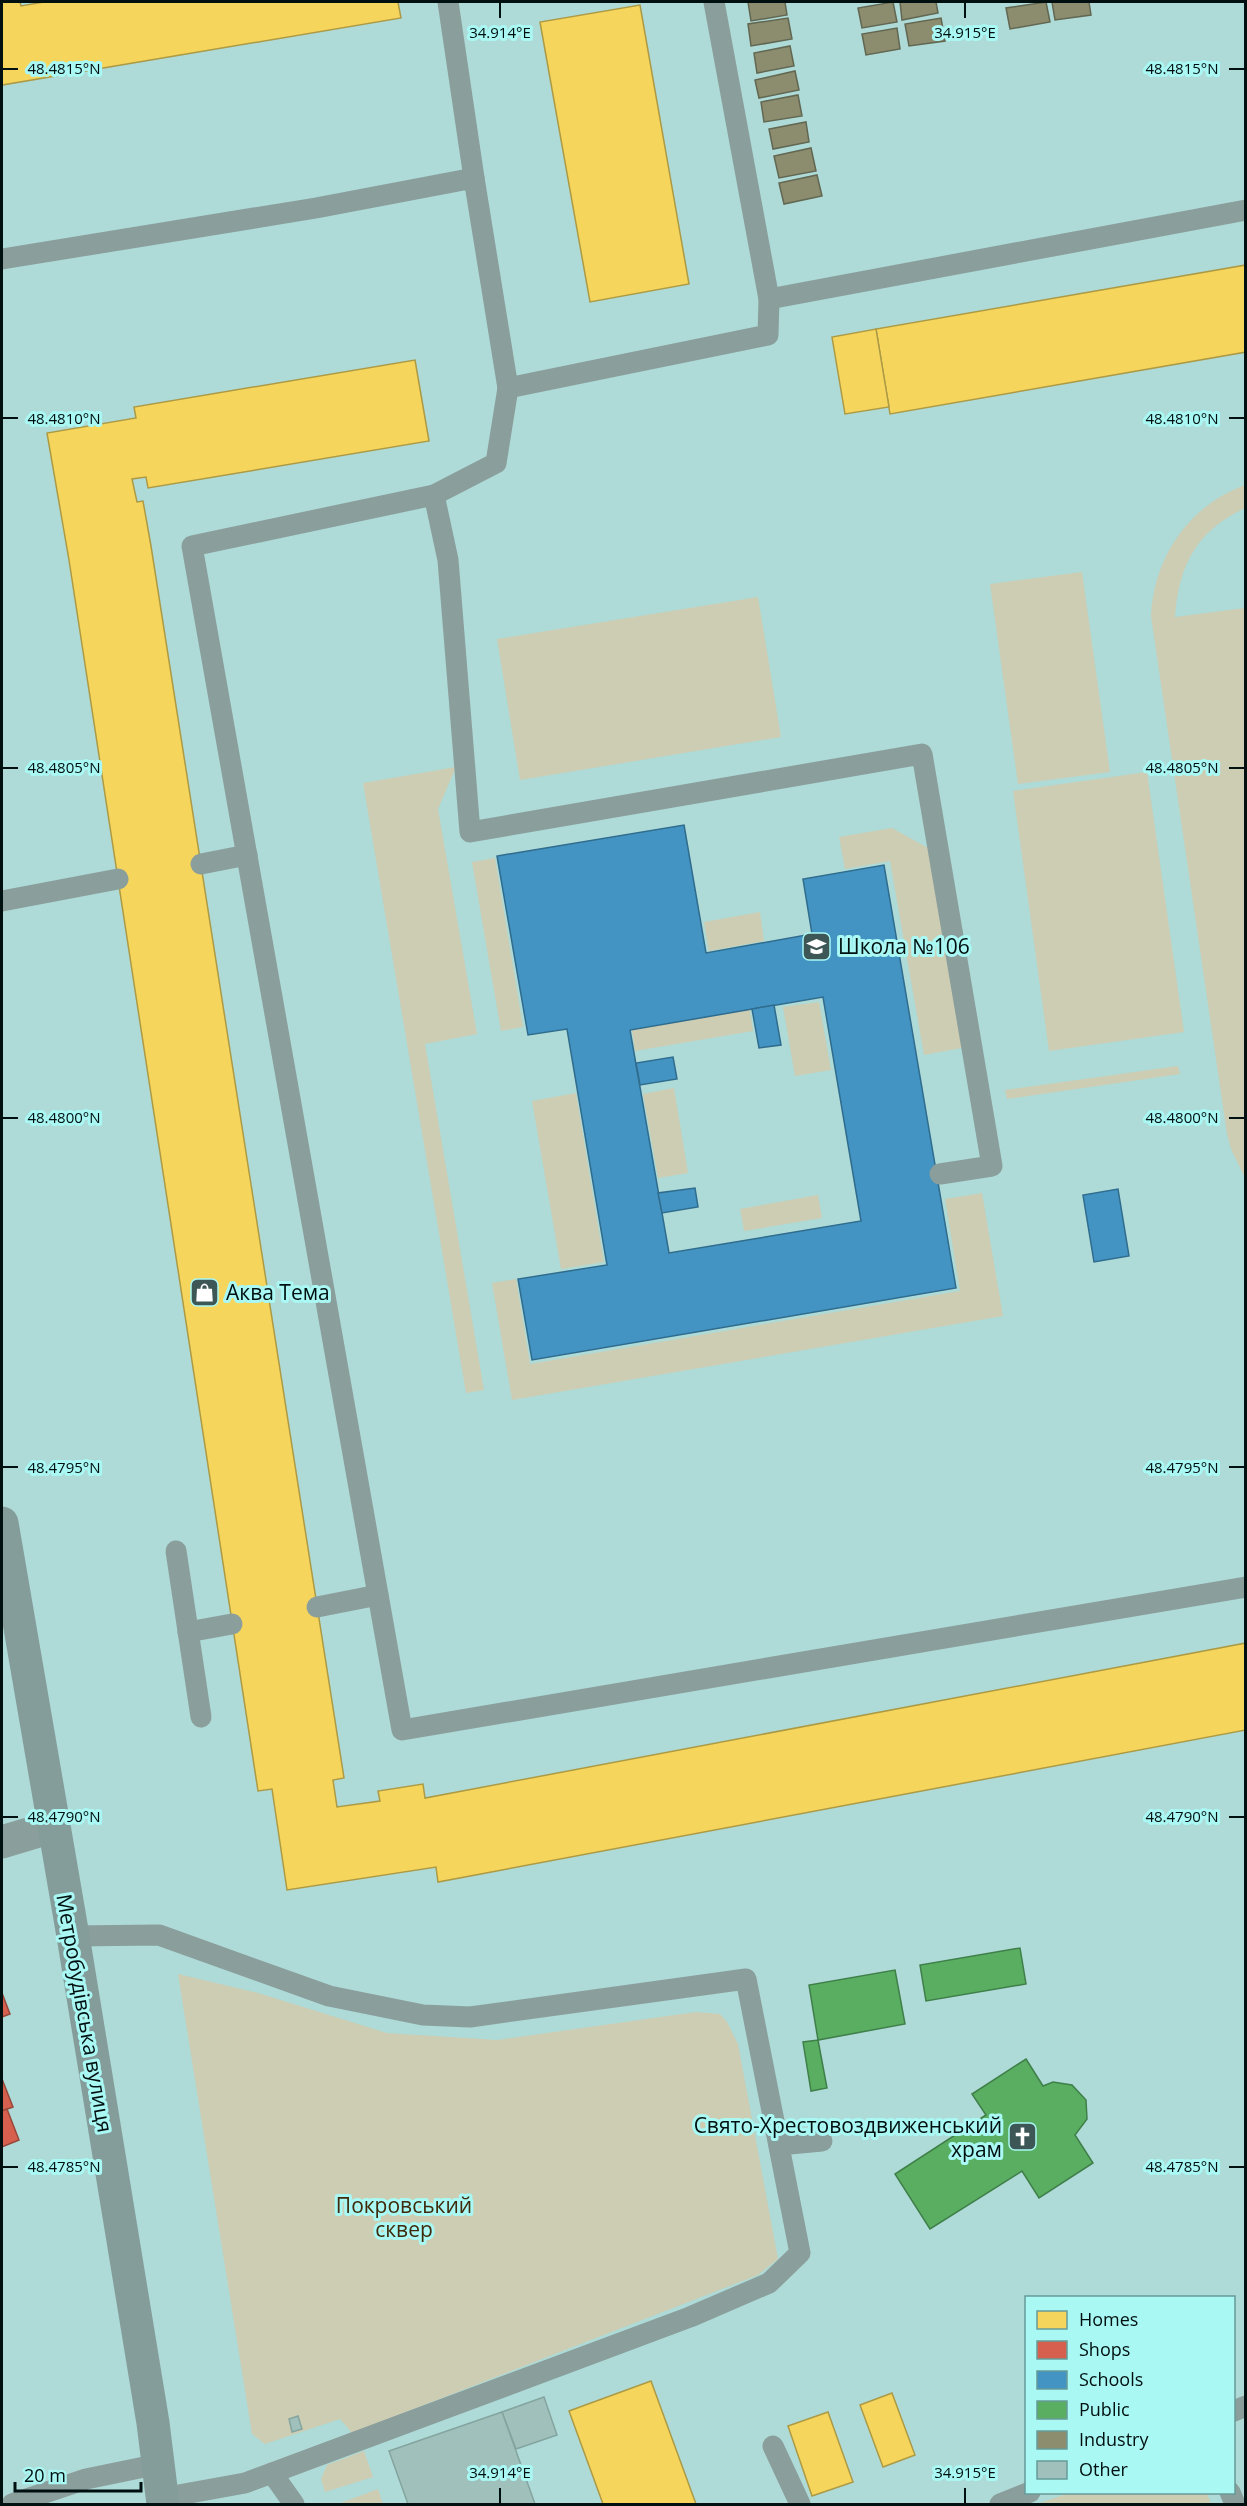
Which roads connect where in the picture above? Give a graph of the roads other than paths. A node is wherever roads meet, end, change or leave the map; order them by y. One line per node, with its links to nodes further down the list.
1 (448, 2): 3 (lane)
2 (714, 2): 6 (lane)
3 (474, 178): 5 (lane); 7 (lane)
4 (1245, 210): 6 (lane)
5 (2, 259)
6 (770, 299): 7 (lane)
7 (508, 388): 8 (lane)
8 (434, 495): 9 (lane); 13 (lane)
9 (247, 855): 10 (lane); 18 (lane)
10 (201, 864)
11 (118, 879): 12 (lane)
12 (2, 901)
13 (940, 1174)
14 (2, 1523): 16 (main road, Метробудівська вулиця)
15 (176, 1551): 21 (lane)
16 (5, 1560): 23 (main road, Метробудівська вулиця)
17 (1245, 1587): 18 (lane)
18 (378, 1595): 19 (lane)
19 (317, 1607)
20 (232, 1624): 21 (lane)
21 (188, 1632): 22 (lane)
22 (201, 1717)
23 (52, 1827): 24 (street); 25 (main road, Метробудівська вулиця)
24 (2, 1842)
25 (73, 1936): 27 (lane); 29 (main road, Метробудівська вулиця)
26 (822, 2141): 27 (lane)
27 (779, 2145): 30 (lane)
28 (773, 2446): 35 (lane)
29 (159, 2464): 32 (main road, Метробудівська вулиця); 33 (lane)
30 (272, 2473): 32 (lane); 34 (lane)
31 (1027, 2494): 36 (lane)
32 (163, 2501)
33 (12, 2505)
34 (294, 2505)
35 (800, 2505)
36 (1000, 2505)

